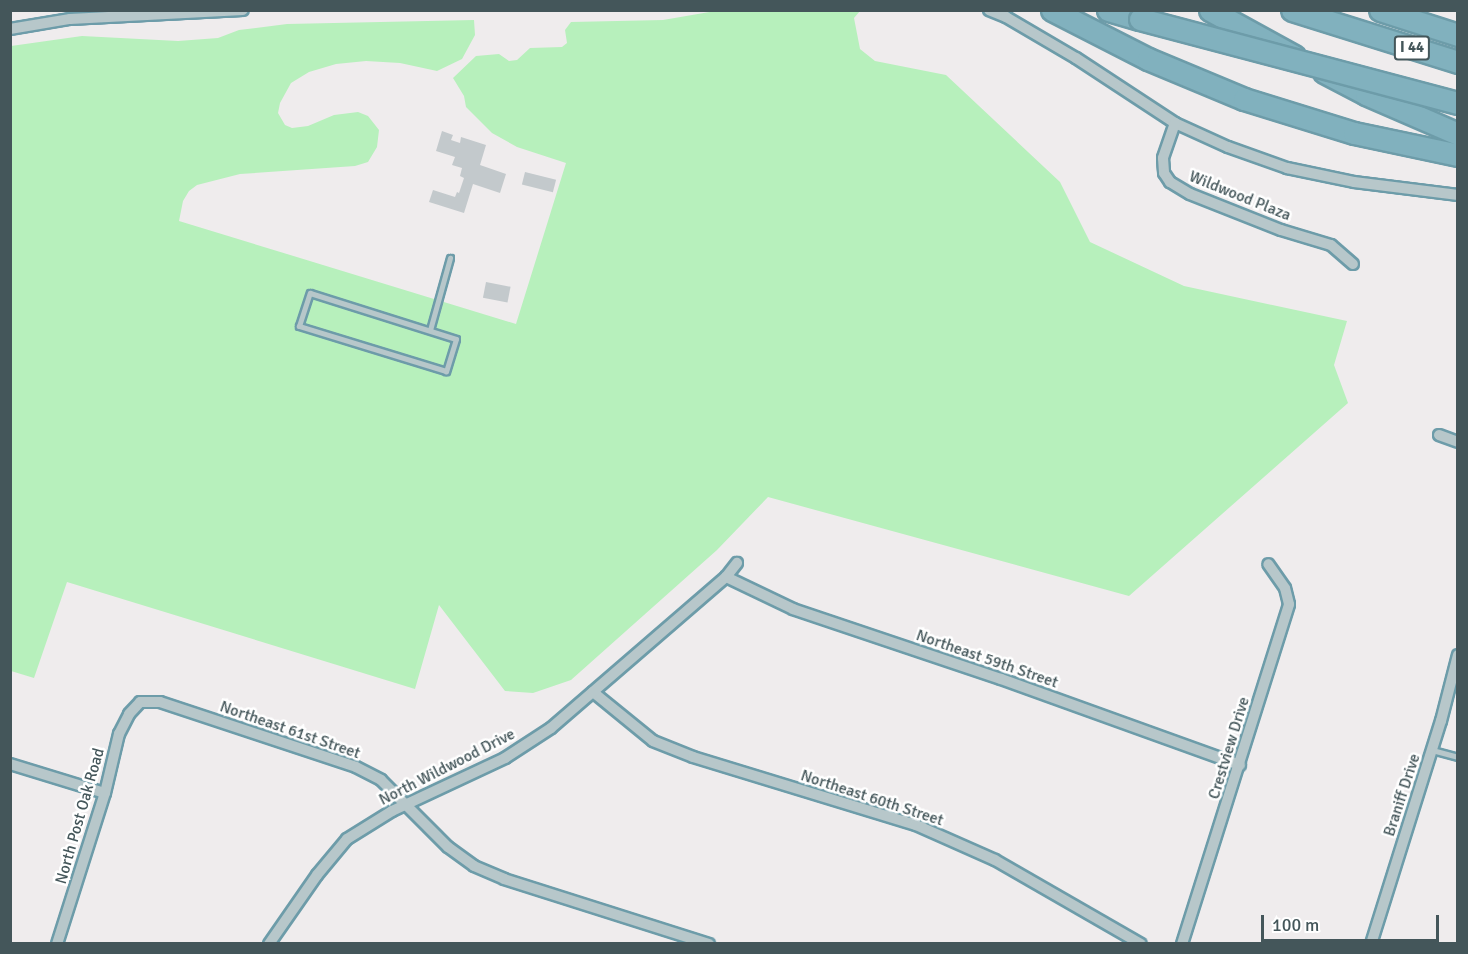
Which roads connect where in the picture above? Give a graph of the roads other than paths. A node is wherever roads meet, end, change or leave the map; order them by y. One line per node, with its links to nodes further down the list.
1 (243, 10): 8 (street)
2 (989, 10): 12 (street)
3 (1052, 10): 14 (highway)
4 (1108, 10): 11 (highway, bridge)
5 (1210, 10): 13 (highway)
6 (1292, 10): 10 (highway, I 44)
7 (1380, 10): 9 (highway, I 44)
8 (10, 29)
9 (1458, 35)
10 (1458, 62)
11 (1458, 103)
12 (1174, 123): 15 (street); 17 (street, Wildwood Plaza)
13 (1458, 134)
14 (1458, 155)
15 (1458, 195)
16 (450, 258): 18 (lane)
17 (1353, 264)
18 (430, 330): 18 (lane)
19 (1439, 435): 20 (street)
20 (1458, 442)
21 (737, 563): 23 (street, North Wildwood Drive)
22 (1268, 564): 30 (street, Crestview Drive)
23 (726, 577): 25 (street, North Wildwood Drive); 30 (street, Northeast 59th Street)
24 (1458, 655): 27 (street, Braniff Drive)
25 (592, 692): 32 (street, North Wildwood Drive); 36 (street, Northeast 60th Street)
26 (140, 702): 31 (street, North Post Oak Road); 32 (street, Northeast 61st Street)
27 (1432, 750): 28 (lane); 38 (street, Braniff Drive)
28 (1458, 757)
29 (10, 765): 31 (street)
30 (1240, 765): 37 (street, Crestview Drive)
31 (105, 793): 33 (street, North Post Oak Road)
32 (407, 804): 34 (street, North Wildwood Drive); 35 (street, Northeast 61st Street)
33 (57, 944)
34 (269, 944)
35 (709, 944)
36 (1141, 944)
37 (1182, 944)
38 (1371, 944)

